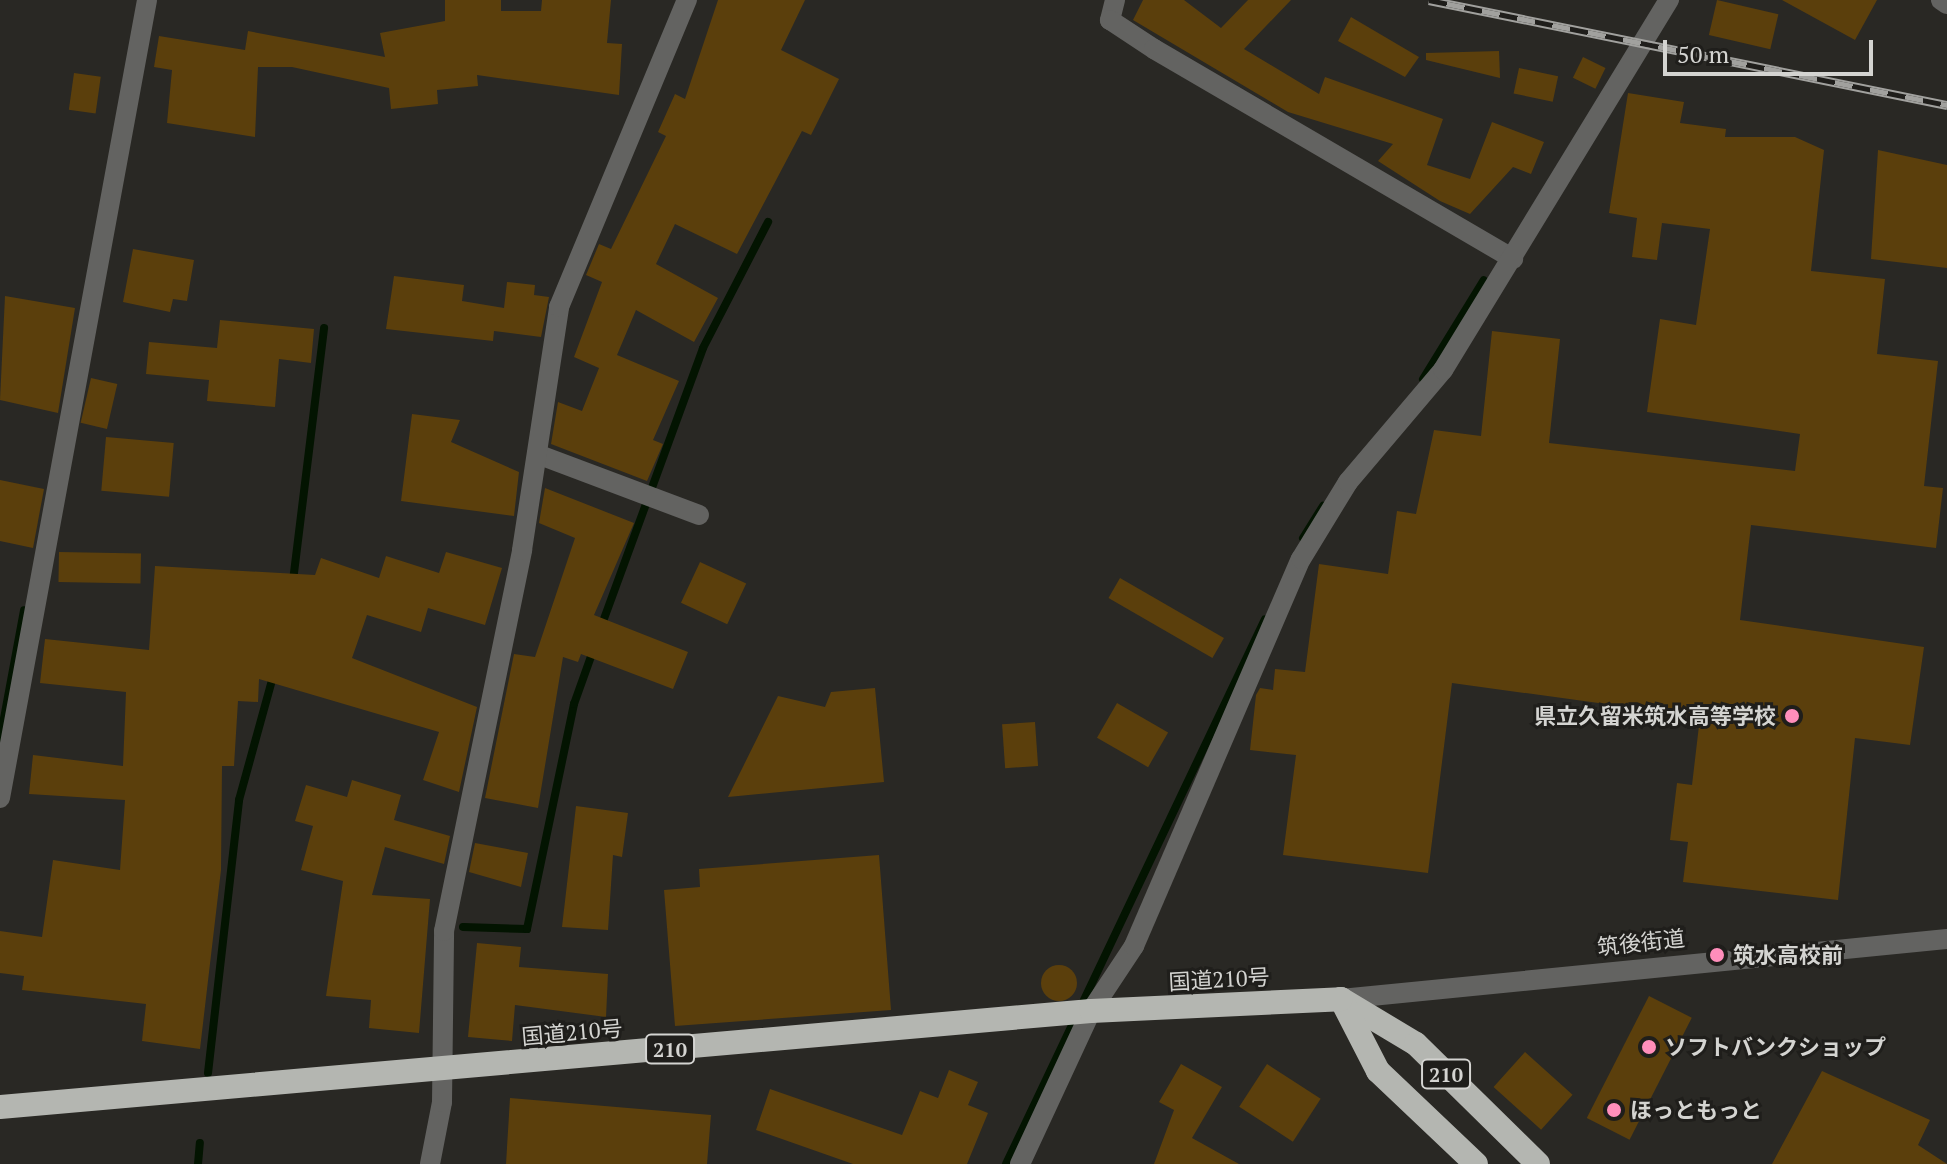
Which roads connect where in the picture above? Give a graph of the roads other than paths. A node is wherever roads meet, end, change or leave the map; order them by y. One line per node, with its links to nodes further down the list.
1 (147, 0): 10 (street)
2 (687, 0): 8 (street)
3 (1115, 0): 7 (street)
4 (1669, 0): 7 (street)
5 (1941, 0): 6 (street)
6 (1947, 4)
7 (1513, 259): 13 (street)
8 (537, 454): 9 (street); 14 (street)
9 (699, 515)
10 (0, 798)
11 (1947, 939): 12 (street, 筑後街道)
12 (1341, 999): 13 (highway, 国道210号 / 210); 18 (highway, 210); 19 (highway, 210)
13 (1091, 1011): 14 (highway, 国道210号 / 210); 17 (street)
14 (440, 1070): 15 (highway, 国道210号 / 210); 16 (street)
15 (0, 1107)
16 (430, 1164)
17 (1020, 1164)
18 (1476, 1164)
19 (1538, 1164)

